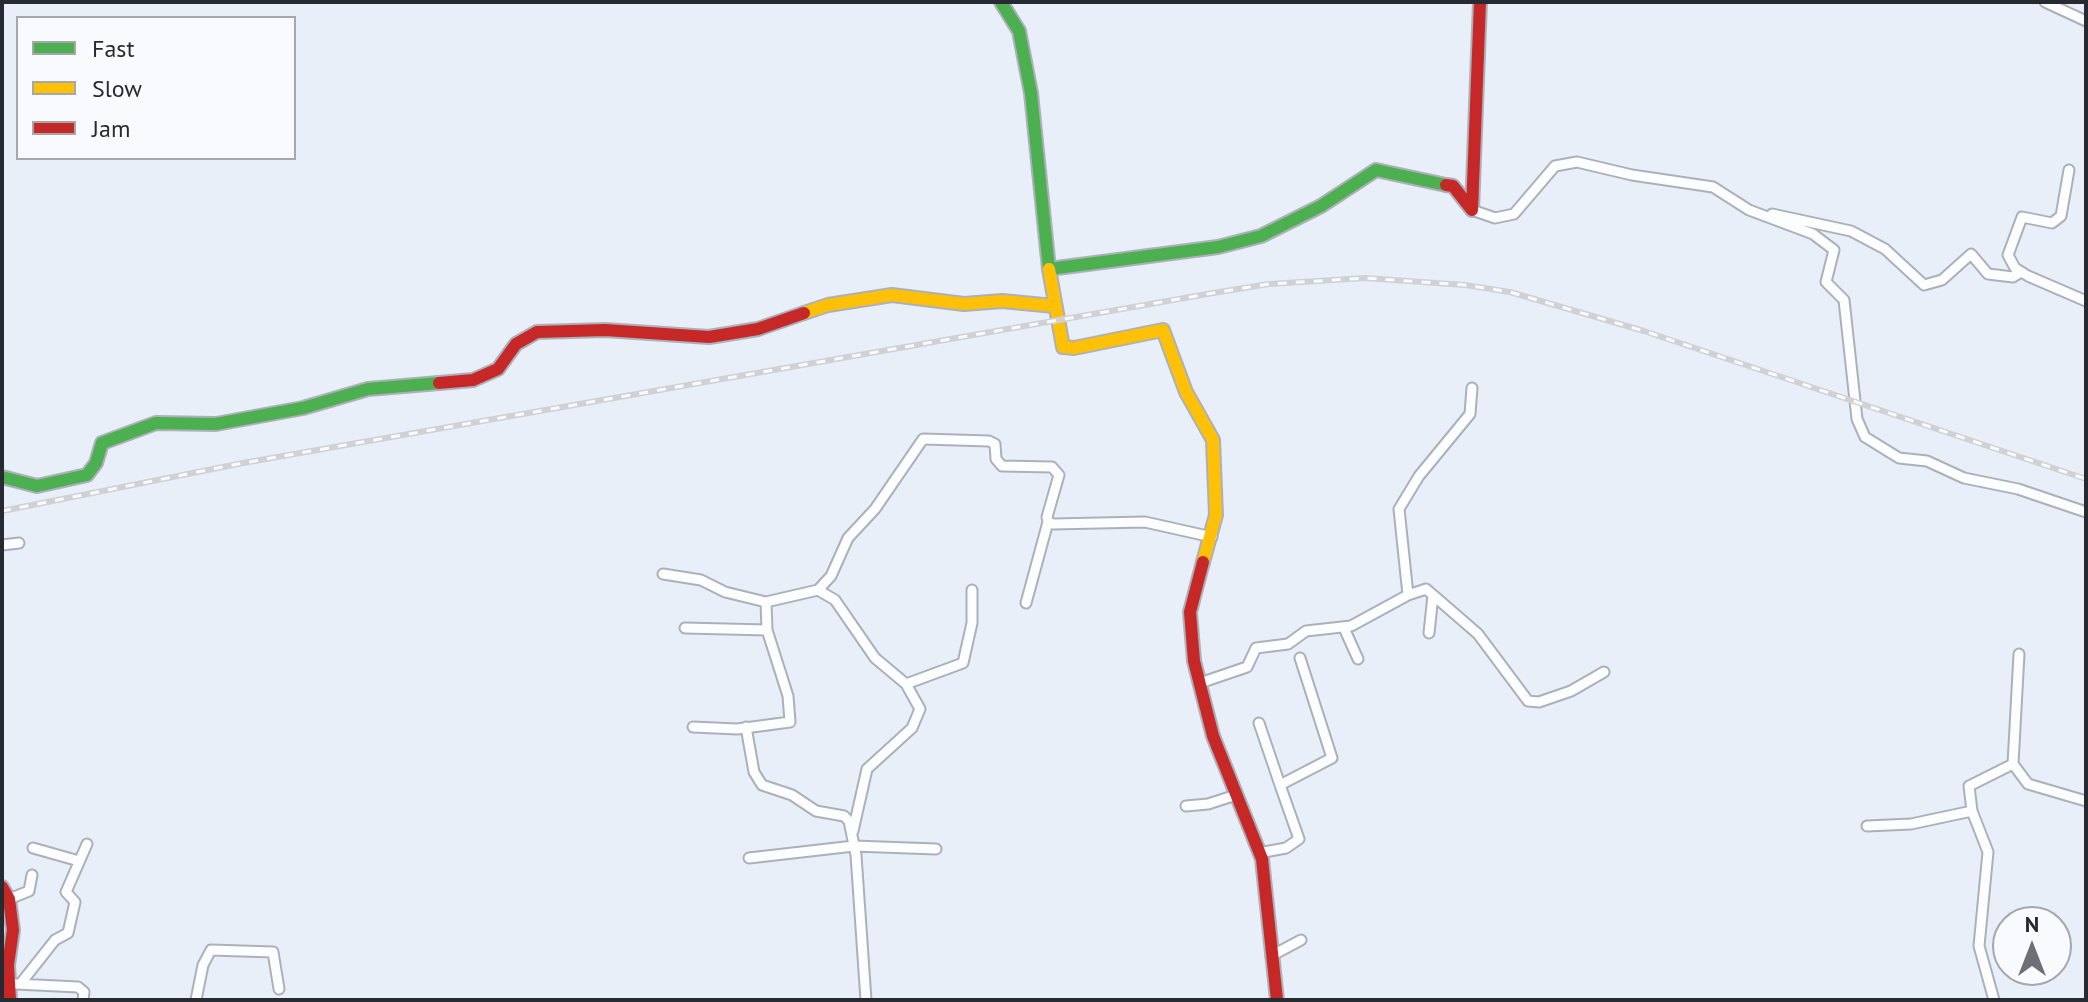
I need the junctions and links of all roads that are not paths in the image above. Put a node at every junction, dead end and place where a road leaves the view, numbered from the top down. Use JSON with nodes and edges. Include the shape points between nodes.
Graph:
{"nodes":[{"id":1,"x":1001,"y":2,"type":"edge"},
{"id":2,"x":1480,"y":2,"type":"edge"},
{"id":3,"x":2045,"y":2,"type":"edge"},
{"id":4,"x":2086,"y":21,"type":"edge"},
{"id":5,"x":2069,"y":170,"type":"dead end"},
{"id":6,"x":1472,"y":210,"type":"junction"},
{"id":7,"x":1754,"y":212,"type":"junction"},
{"id":8,"x":1049,"y":269,"type":"junction"},
{"id":9,"x":2021,"y":272,"type":"junction"},
{"id":10,"x":2086,"y":301,"type":"edge"},
{"id":11,"x":1054,"y":306,"type":"junction"},
{"id":12,"x":1472,"y":388,"type":"dead end"},
{"id":13,"x":2,"y":477,"type":"edge"},
{"id":14,"x":2086,"y":512,"type":"edge"},
{"id":15,"x":1048,"y":522,"type":"junction"},
{"id":16,"x":1212,"y":537,"type":"junction"},
{"id":17,"x":19,"y":543,"type":"dead end"},
{"id":18,"x":2,"y":545,"type":"edge"},
{"id":19,"x":663,"y":574,"type":"dead end"},
{"id":20,"x":818,"y":590,"type":"junction"},
{"id":21,"x":972,"y":590,"type":"dead end"},
{"id":22,"x":1408,"y":595,"type":"junction"},
{"id":23,"x":1433,"y":595,"type":"junction"},
{"id":24,"x":766,"y":602,"type":"junction"},
{"id":25,"x":1026,"y":603,"type":"dead end"},
{"id":26,"x":685,"y":628,"type":"dead end"},
{"id":27,"x":1344,"y":628,"type":"junction"},
{"id":28,"x":767,"y":630,"type":"junction"},
{"id":29,"x":1429,"y":633,"type":"dead end"},
{"id":30,"x":2019,"y":654,"type":"dead end"},
{"id":31,"x":1300,"y":658,"type":"dead end"},
{"id":32,"x":1358,"y":659,"type":"dead end"},
{"id":33,"x":1604,"y":672,"type":"dead end"},
{"id":34,"x":1200,"y":683,"type":"junction"},
{"id":35,"x":906,"y":684,"type":"junction"},
{"id":36,"x":1259,"y":723,"type":"dead end"},
{"id":37,"x":693,"y":727,"type":"dead end"},
{"id":38,"x":746,"y":727,"type":"junction"},
{"id":39,"x":2013,"y":764,"type":"junction"},
{"id":40,"x":1280,"y":785,"type":"junction"},
{"id":41,"x":1236,"y":795,"type":"junction"},
{"id":42,"x":2086,"y":801,"type":"edge"},
{"id":43,"x":1186,"y":806,"type":"dead end"},
{"id":44,"x":1972,"y":811,"type":"junction"},
{"id":45,"x":1867,"y":826,"type":"dead end"},
{"id":46,"x":852,"y":842,"type":"junction"},
{"id":47,"x":87,"y":844,"type":"dead end"},
{"id":48,"x":33,"y":848,"type":"dead end"},
{"id":49,"x":936,"y":849,"type":"dead end"},
{"id":50,"x":1259,"y":853,"type":"junction"},
{"id":51,"x":749,"y":858,"type":"dead end"},
{"id":52,"x":79,"y":861,"type":"junction"},
{"id":53,"x":32,"y":875,"type":"dead end"},
{"id":54,"x":2,"y":887,"type":"edge"},
{"id":55,"x":9,"y":899,"type":"junction"},
{"id":56,"x":1301,"y":940,"type":"dead end"},
{"id":57,"x":6,"y":950,"type":"edge"},
{"id":58,"x":1271,"y":956,"type":"junction"},
{"id":59,"x":15,"y":984,"type":"junction"},
{"id":60,"x":279,"y":989,"type":"dead end"},
{"id":61,"x":10,"y":1000,"type":"edge"},
{"id":62,"x":83,"y":1000,"type":"edge"},
{"id":63,"x":196,"y":1000,"type":"edge"},
{"id":64,"x":866,"y":1000,"type":"edge"},
{"id":65,"x":1277,"y":1000,"type":"edge"},
{"id":66,"x":1994,"y":1000,"type":"edge"}],
"edges":[{"from":1,"to":8,"type":"street","via":[[1019,31],[1031,93]]},
{"from":2,"to":6,"type":"street"},
{"from":3,"to":4,"type":"street"},
{"from":5,"to":9,"type":"street","via":[[2061,216],[2052,223],[2022,217],[2016,226],[2008,255]]},
{"from":6,"to":7,"type":"street","via":[[1495,218],[1514,214],[1555,166],[1577,162],[1713,187]]},
{"from":6,"to":8,"type":"street","via":[[1453,186],[1376,170],[1261,236],[1218,247]]},
{"from":7,"to":9,"type":"street","via":[[1851,231],[1885,249],[1924,285],[1942,280],[1971,254],[1995,277]]},
{"from":7,"to":14,"type":"street","via":[[1833,246],[1826,282],[1844,300],[1857,419],[1865,437],[1899,458],[1927,461],[1964,478]]},
{"from":8,"to":11,"type":"street"},
{"from":9,"to":10,"type":"street"},
{"from":11,"to":13,"type":"street","via":[[964,304],[892,295],[828,305],[758,329],[709,337],[537,332],[516,344],[498,369],[473,380],[368,389],[216,424],[156,423],[102,443],[87,475],[37,486]]},
{"from":11,"to":16,"type":"street","via":[[1063,347],[1163,330],[1186,392],[1213,440]]},
{"from":12,"to":22,"type":"street","via":[[1470,414],[1399,509]]},
{"from":15,"to":16,"type":"street","via":[[1145,522]]},
{"from":15,"to":20,"type":"street","via":[[1059,475],[1052,467],[1002,466],[989,441],[923,439],[875,509],[848,538],[831,576]]},
{"from":15,"to":25,"type":"street"},
{"from":16,"to":34,"type":"street","via":[[1190,612]]},
{"from":17,"to":18,"type":"street"},
{"from":19,"to":24,"type":"street","via":[[701,580]]},
{"from":20,"to":24,"type":"street"},
{"from":20,"to":35,"type":"street","via":[[835,600],[875,658]]},
{"from":21,"to":35,"type":"street","via":[[972,623],[963,663]]},
{"from":22,"to":23,"type":"street","via":[[1426,589]]},
{"from":22,"to":27,"type":"street"},
{"from":23,"to":29,"type":"street"},
{"from":23,"to":33,"type":"street","via":[[1478,634],[1528,701],[1571,691]]},
{"from":24,"to":28,"type":"street"},
{"from":26,"to":28,"type":"street"},
{"from":27,"to":32,"type":"street"},
{"from":27,"to":34,"type":"street","via":[[1306,631],[1288,644],[1256,648],[1247,667]]},
{"from":28,"to":38,"type":"street","via":[[788,696],[790,722]]},
{"from":30,"to":39,"type":"street"},
{"from":31,"to":40,"type":"street","via":[[1332,758]]},
{"from":34,"to":41,"type":"street"},
{"from":35,"to":46,"type":"street","via":[[920,709],[919,718],[867,769]]},
{"from":36,"to":40,"type":"street"},
{"from":37,"to":38,"type":"street"},
{"from":38,"to":46,"type":"street","via":[[754,772],[762,785],[792,795],[816,811],[844,816]]},
{"from":39,"to":42,"type":"street","via":[[2028,784]]},
{"from":39,"to":44,"type":"street","via":[[1969,786]]},
{"from":40,"to":50,"type":"street","via":[[1299,839],[1286,848]]},
{"from":41,"to":43,"type":"street"},
{"from":41,"to":50,"type":"street"},
{"from":44,"to":45,"type":"street","via":[[1911,824]]},
{"from":44,"to":66,"type":"street","via":[[1988,852],[1979,946]]},
{"from":46,"to":49,"type":"street"},
{"from":46,"to":51,"type":"street"},
{"from":46,"to":64,"type":"street"},
{"from":47,"to":52,"type":"street"},
{"from":48,"to":52,"type":"street"},
{"from":50,"to":58,"type":"street"},
{"from":52,"to":59,"type":"street","via":[[66,892],[75,902],[68,933]]},
{"from":53,"to":55,"type":"street","via":[[29,891]]},
{"from":54,"to":55,"type":"street"},
{"from":55,"to":57,"type":"street","via":[[13,930]]},
{"from":56,"to":58,"type":"street"},
{"from":57,"to":59,"type":"street"},
{"from":58,"to":65,"type":"street"},
{"from":59,"to":61,"type":"street"},
{"from":59,"to":62,"type":"street","via":[[78,987]]},
{"from":60,"to":63,"type":"street","via":[[273,952],[211,950]]}]}
